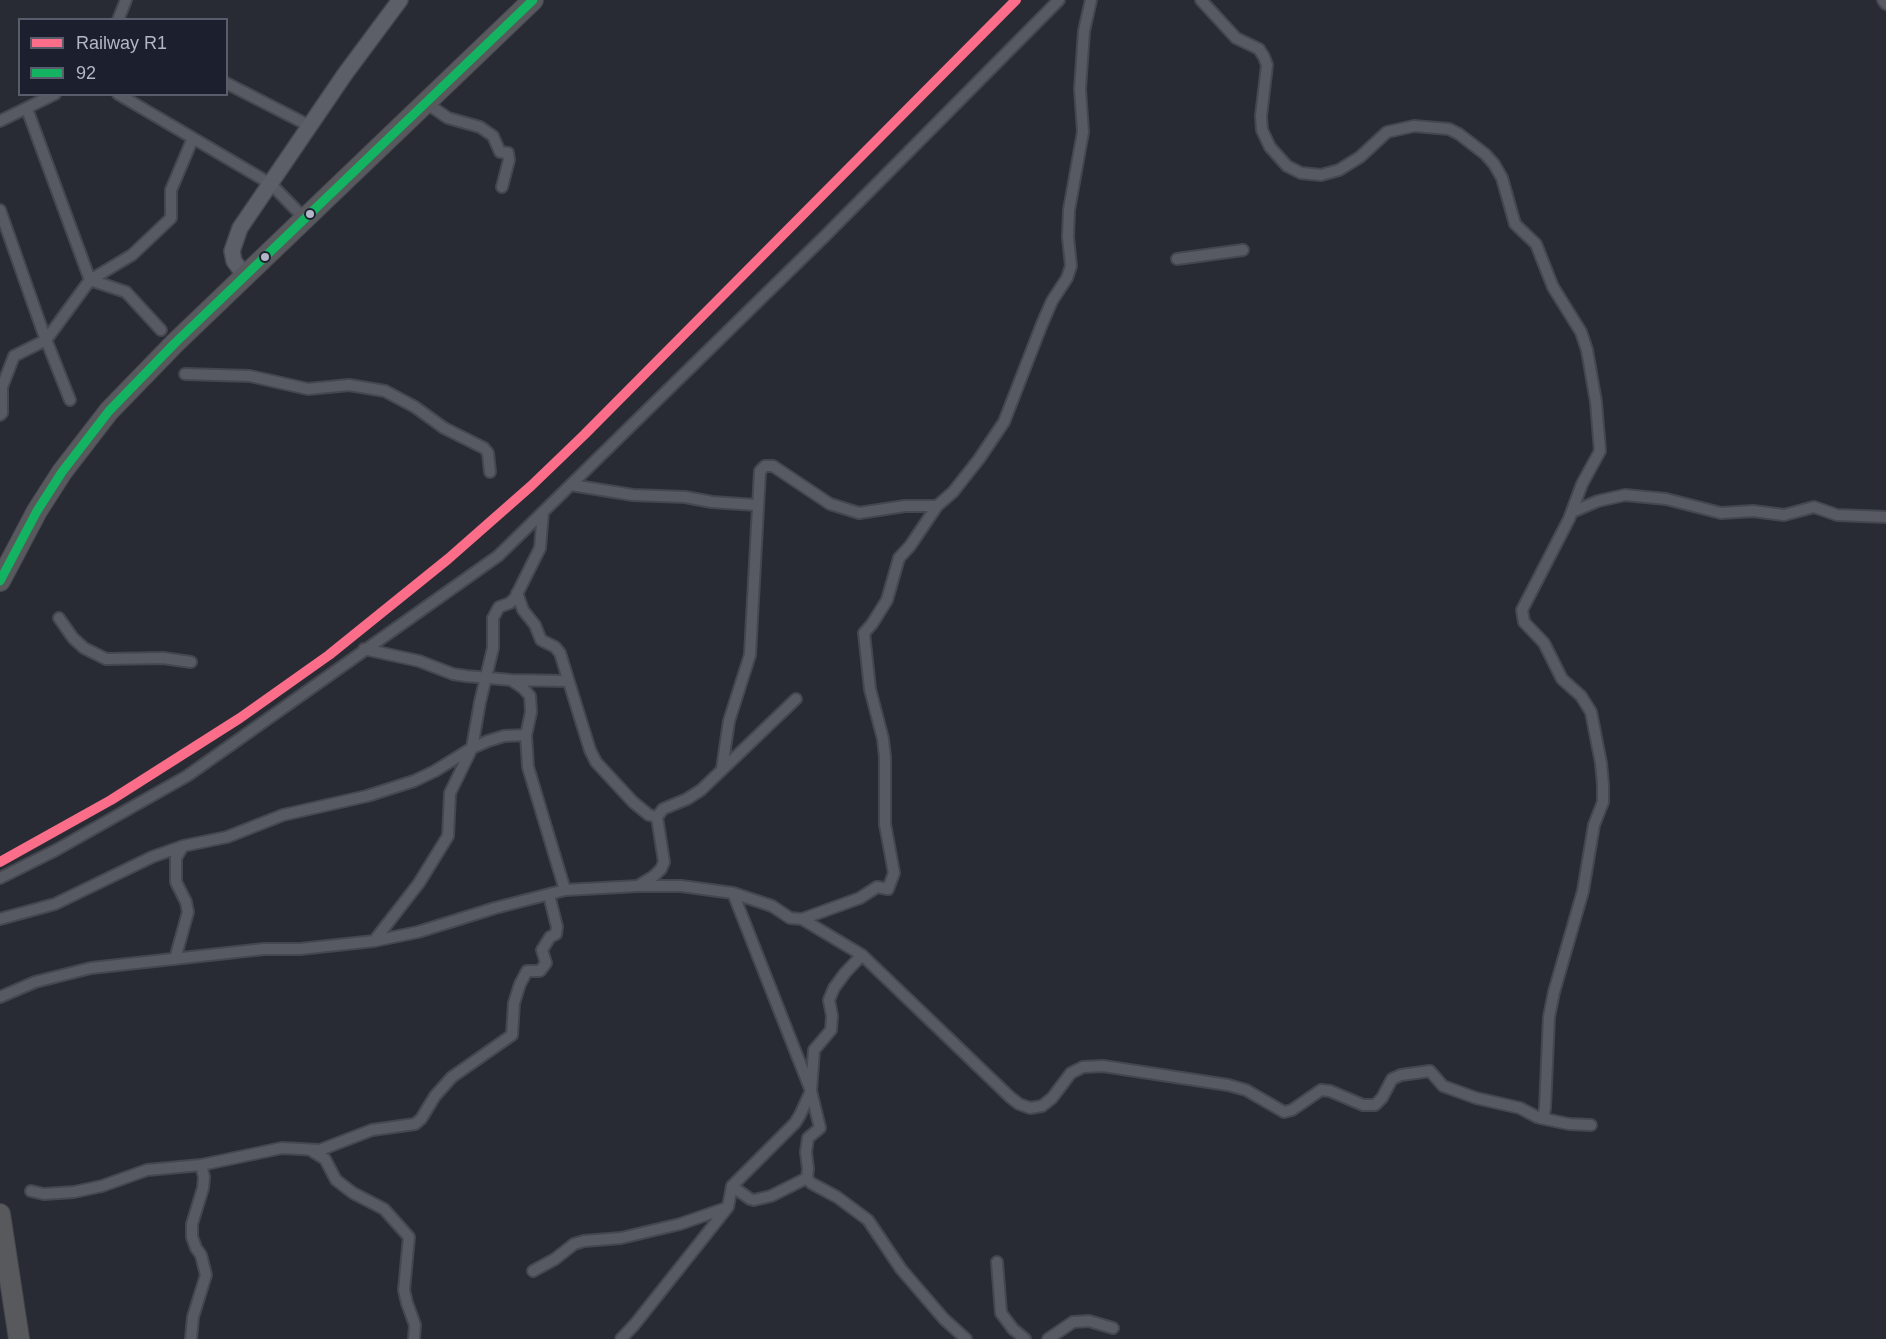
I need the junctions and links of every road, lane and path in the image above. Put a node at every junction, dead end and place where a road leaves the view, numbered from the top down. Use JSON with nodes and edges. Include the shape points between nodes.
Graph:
{"nodes":[{"id":1,"x":126,"y":0,"type":"edge"},
{"id":2,"x":400,"y":0,"type":"edge"},
{"id":3,"x":533,"y":0,"type":"edge"},
{"id":4,"x":1059,"y":0,"type":"edge"},
{"id":5,"x":1091,"y":0,"type":"edge"},
{"id":6,"x":1201,"y":0,"type":"edge"},
{"id":7,"x":1883,"y":0,"type":"edge"},
{"id":8,"x":1886,"y":4,"type":"edge"},
{"id":9,"x":119,"y":18,"type":"edge"},
{"id":10,"x":228,"y":84,"type":"edge"},
{"id":11,"x":52,"y":96,"type":"edge"},
{"id":12,"x":121,"y":96,"type":"edge"},
{"id":13,"x":426,"y":103,"type":"junction"},
{"id":14,"x":27,"y":109,"type":"junction"},
{"id":15,"x":0,"y":121,"type":"edge"},
{"id":16,"x":310,"y":126,"type":"junction"},
{"id":17,"x":193,"y":138,"type":"junction"},
{"id":18,"x":271,"y":184,"type":"junction"},
{"id":19,"x":502,"y":187,"type":"dead end"},
{"id":20,"x":0,"y":210,"type":"edge"},
{"id":21,"x":305,"y":219,"type":"junction"},
{"id":22,"x":1244,"y":250,"type":"dead end"},
{"id":23,"x":1177,"y":259,"type":"dead end"},
{"id":24,"x":245,"y":276,"type":"junction"},
{"id":25,"x":90,"y":280,"type":"junction"},
{"id":26,"x":161,"y":330,"type":"dead end"},
{"id":27,"x":46,"y":340,"type":"junction"},
{"id":28,"x":184,"y":374,"type":"dead end"},
{"id":29,"x":1,"y":384,"type":"edge"},
{"id":30,"x":70,"y":400,"type":"dead end"},
{"id":31,"x":0,"y":415,"type":"edge"},
{"id":32,"x":490,"y":472,"type":"dead end"},
{"id":33,"x":571,"y":484,"type":"junction"},
{"id":34,"x":758,"y":505,"type":"junction"},
{"id":35,"x":937,"y":506,"type":"junction"},
{"id":36,"x":543,"y":512,"type":"junction"},
{"id":37,"x":1572,"y":512,"type":"junction"},
{"id":38,"x":1886,"y":517,"type":"edge"},
{"id":39,"x":0,"y":581,"type":"edge"},
{"id":40,"x":518,"y":593,"type":"junction"},
{"id":41,"x":59,"y":618,"type":"dead end"},
{"id":42,"x":364,"y":649,"type":"junction"},
{"id":43,"x":191,"y":662,"type":"dead end"},
{"id":44,"x":485,"y":677,"type":"junction"},
{"id":45,"x":511,"y":680,"type":"junction"},
{"id":46,"x":568,"y":681,"type":"junction"},
{"id":47,"x":796,"y":699,"type":"dead end"},
{"id":48,"x":526,"y":735,"type":"junction"},
{"id":49,"x":472,"y":748,"type":"junction"},
{"id":50,"x":722,"y":769,"type":"junction"},
{"id":51,"x":657,"y":817,"type":"junction"},
{"id":52,"x":183,"y":846,"type":"junction"},
{"id":53,"x":0,"y":878,"type":"edge"},
{"id":54,"x":638,"y":886,"type":"junction"},
{"id":55,"x":565,"y":890,"type":"junction"},
{"id":56,"x":733,"y":893,"type":"junction"},
{"id":57,"x":549,"y":895,"type":"junction"},
{"id":58,"x":0,"y":919,"type":"edge"},
{"id":59,"x":802,"y":919,"type":"junction"},
{"id":60,"x":374,"y":941,"type":"junction"},
{"id":61,"x":862,"y":955,"type":"junction"},
{"id":62,"x":176,"y":959,"type":"junction"},
{"id":63,"x":0,"y":997,"type":"edge"},
{"id":64,"x":811,"y":1091,"type":"junction"},
{"id":65,"x":1540,"y":1118,"type":"junction"},
{"id":66,"x":1591,"y":1125,"type":"dead end"},
{"id":67,"x":312,"y":1151,"type":"junction"},
{"id":68,"x":201,"y":1165,"type":"junction"},
{"id":69,"x":807,"y":1178,"type":"junction"},
{"id":70,"x":732,"y":1186,"type":"junction"},
{"id":71,"x":31,"y":1191,"type":"dead end"},
{"id":72,"x":728,"y":1208,"type":"junction"},
{"id":73,"x":0,"y":1214,"type":"edge"},
{"id":74,"x":2,"y":1248,"type":"edge"},
{"id":75,"x":997,"y":1262,"type":"dead end"},
{"id":76,"x":533,"y":1271,"type":"dead end"},
{"id":77,"x":1113,"y":1328,"type":"dead end"},
{"id":78,"x":19,"y":1339,"type":"edge"},
{"id":79,"x":191,"y":1339,"type":"edge"},
{"id":80,"x":414,"y":1339,"type":"edge"},
{"id":81,"x":621,"y":1339,"type":"edge"},
{"id":82,"x":966,"y":1339,"type":"edge"},
{"id":83,"x":1025,"y":1339,"type":"edge"},
{"id":84,"x":1048,"y":1339,"type":"edge"}],
"edges":[{"from":1,"to":9,"type":"street"},
{"from":2,"to":16,"type":"street"},
{"from":3,"to":13,"type":"highway"},
{"from":4,"to":33,"type":"street"},
{"from":5,"to":35,"type":"street","via":[[1084,31],[1080,89],[1083,132],[1069,210],[1071,266],[1042,324],[1004,422],[973,467]]},
{"from":6,"to":37,"type":"street","via":[[1236,38],[1259,49],[1264,57],[1268,65],[1262,130],[1270,147],[1287,166],[1301,173],[1322,175],[1339,170],[1387,132],[1414,126],[1449,129],[1494,164],[1515,224],[1536,244],[1553,287],[1581,332],[1587,350],[1600,445]]},
{"from":7,"to":8,"type":"street"},
{"from":10,"to":16,"type":"street"},
{"from":11,"to":14,"type":"street"},
{"from":12,"to":17,"type":"street"},
{"from":13,"to":19,"type":"street","via":[[447,118],[480,127],[493,136],[500,152],[508,153]]},
{"from":13,"to":21,"type":"highway"},
{"from":14,"to":15,"type":"street"},
{"from":14,"to":25,"type":"street"},
{"from":16,"to":18,"type":"street"},
{"from":17,"to":18,"type":"street"},
{"from":17,"to":25,"type":"street","via":[[171,190],[171,218],[132,255]]},
{"from":18,"to":21,"type":"street"},
{"from":18,"to":24,"type":"street","via":[[250,213],[231,251]]},
{"from":20,"to":27,"type":"street"},
{"from":21,"to":24,"type":"highway"},
{"from":22,"to":23,"type":"street"},
{"from":24,"to":39,"type":"highway","via":[[141,378],[84,442],[37,511]]},
{"from":25,"to":26,"type":"street","via":[[126,292]]},
{"from":25,"to":27,"type":"street"},
{"from":27,"to":29,"type":"street","via":[[14,356]]},
{"from":27,"to":30,"type":"street"},
{"from":28,"to":32,"type":"street","via":[[250,376],[308,389],[349,385],[385,391],[484,448]]},
{"from":29,"to":31,"type":"street"},
{"from":33,"to":34,"type":"street","via":[[633,495]]},
{"from":33,"to":36,"type":"street"},
{"from":34,"to":35,"type":"street","via":[[760,471],[773,466],[830,504],[859,513]]},
{"from":34,"to":50,"type":"street","via":[[750,656],[729,721]]},
{"from":35,"to":59,"type":"street","via":[[898,558],[886,600],[864,633],[870,689],[883,739],[885,824],[894,873],[888,889],[877,887],[860,898]]},
{"from":36,"to":40,"type":"street","via":[[540,548]]},
{"from":36,"to":42,"type":"street","via":[[498,556]]},
{"from":37,"to":38,"type":"street","via":[[1625,495],[1666,499],[1721,513],[1753,511],[1784,515],[1814,507],[1837,515]]},
{"from":37,"to":65,"type":"street","via":[[1522,614],[1527,627],[1544,643],[1562,679],[1581,696],[1591,712],[1601,763],[1603,802],[1554,992],[1545,1113]]},
{"from":40,"to":44,"type":"street","via":[[493,618],[493,648]]},
{"from":40,"to":46,"type":"street","via":[[541,640],[560,653]]},
{"from":41,"to":43,"type":"street","via":[[78,643],[106,659],[163,658]]},
{"from":42,"to":44,"type":"street","via":[[419,661],[453,674]]},
{"from":42,"to":53,"type":"street","via":[[187,776]]},
{"from":44,"to":45,"type":"street"},
{"from":44,"to":49,"type":"street"},
{"from":45,"to":46,"type":"street"},
{"from":45,"to":48,"type":"street","via":[[530,696]]},
{"from":46,"to":51,"type":"street","via":[[596,762],[633,802]]},
{"from":47,"to":50,"type":"street"},
{"from":48,"to":49,"type":"street","via":[[504,736]]},
{"from":48,"to":55,"type":"street","via":[[533,789]]},
{"from":49,"to":52,"type":"street","via":[[414,781],[283,815],[227,837]]},
{"from":49,"to":60,"type":"street","via":[[450,793],[448,836],[419,883]]},
{"from":50,"to":51,"type":"street","via":[[701,790],[663,809]]},
{"from":51,"to":54,"type":"street","via":[[664,862],[654,876]]},
{"from":52,"to":58,"type":"street","via":[[55,904]]},
{"from":52,"to":62,"type":"street","via":[[176,858],[176,882],[188,912]]},
{"from":54,"to":55,"type":"street"},
{"from":54,"to":56,"type":"street","via":[[681,886]]},
{"from":55,"to":57,"type":"street"},
{"from":56,"to":59,"type":"street","via":[[772,906],[790,918]]},
{"from":56,"to":64,"type":"street"},
{"from":57,"to":60,"type":"street"},
{"from":57,"to":67,"type":"street","via":[[556,934],[542,950],[546,963],[540,971],[526,971],[520,984],[512,1035],[460,1069],[415,1124],[372,1130]]},
{"from":59,"to":61,"type":"street"},
{"from":60,"to":62,"type":"street"},
{"from":61,"to":64,"type":"street","via":[[834,988],[829,1000],[831,1030],[814,1050]]},
{"from":61,"to":65,"type":"street","via":[[1010,1097],[1030,1108],[1042,1106],[1071,1073],[1083,1067],[1103,1066],[1228,1085],[1246,1090],[1284,1112],[1321,1090],[1362,1105],[1375,1105],[1396,1077],[1430,1071],[1443,1086],[1520,1108]]},
{"from":62,"to":63,"type":"street","via":[[69,972]]},
{"from":64,"to":69,"type":"street","via":[[820,1128],[808,1138]]},
{"from":64,"to":70,"type":"street","via":[[795,1124]]},
{"from":65,"to":66,"type":"street"},
{"from":67,"to":68,"type":"street","via":[[282,1148]]},
{"from":67,"to":80,"type":"street","via":[[325,1160],[336,1180],[384,1209],[409,1237],[404,1290],[415,1325]]},
{"from":68,"to":71,"type":"street","via":[[147,1170],[75,1192]]},
{"from":68,"to":79,"type":"street","via":[[203,1188],[192,1237],[206,1275]]},
{"from":69,"to":70,"type":"street","via":[[754,1200]]},
{"from":69,"to":82,"type":"street","via":[[868,1220],[901,1269],[944,1320]]},
{"from":70,"to":72,"type":"street"},
{"from":72,"to":76,"type":"street","via":[[621,1238],[574,1244]]},
{"from":72,"to":81,"type":"street"},
{"from":73,"to":74,"type":"highway"},
{"from":74,"to":78,"type":"highway"},
{"from":75,"to":83,"type":"street","via":[[1001,1313]]},
{"from":77,"to":84,"type":"street","via":[[1089,1321],[1074,1323]]}]}
